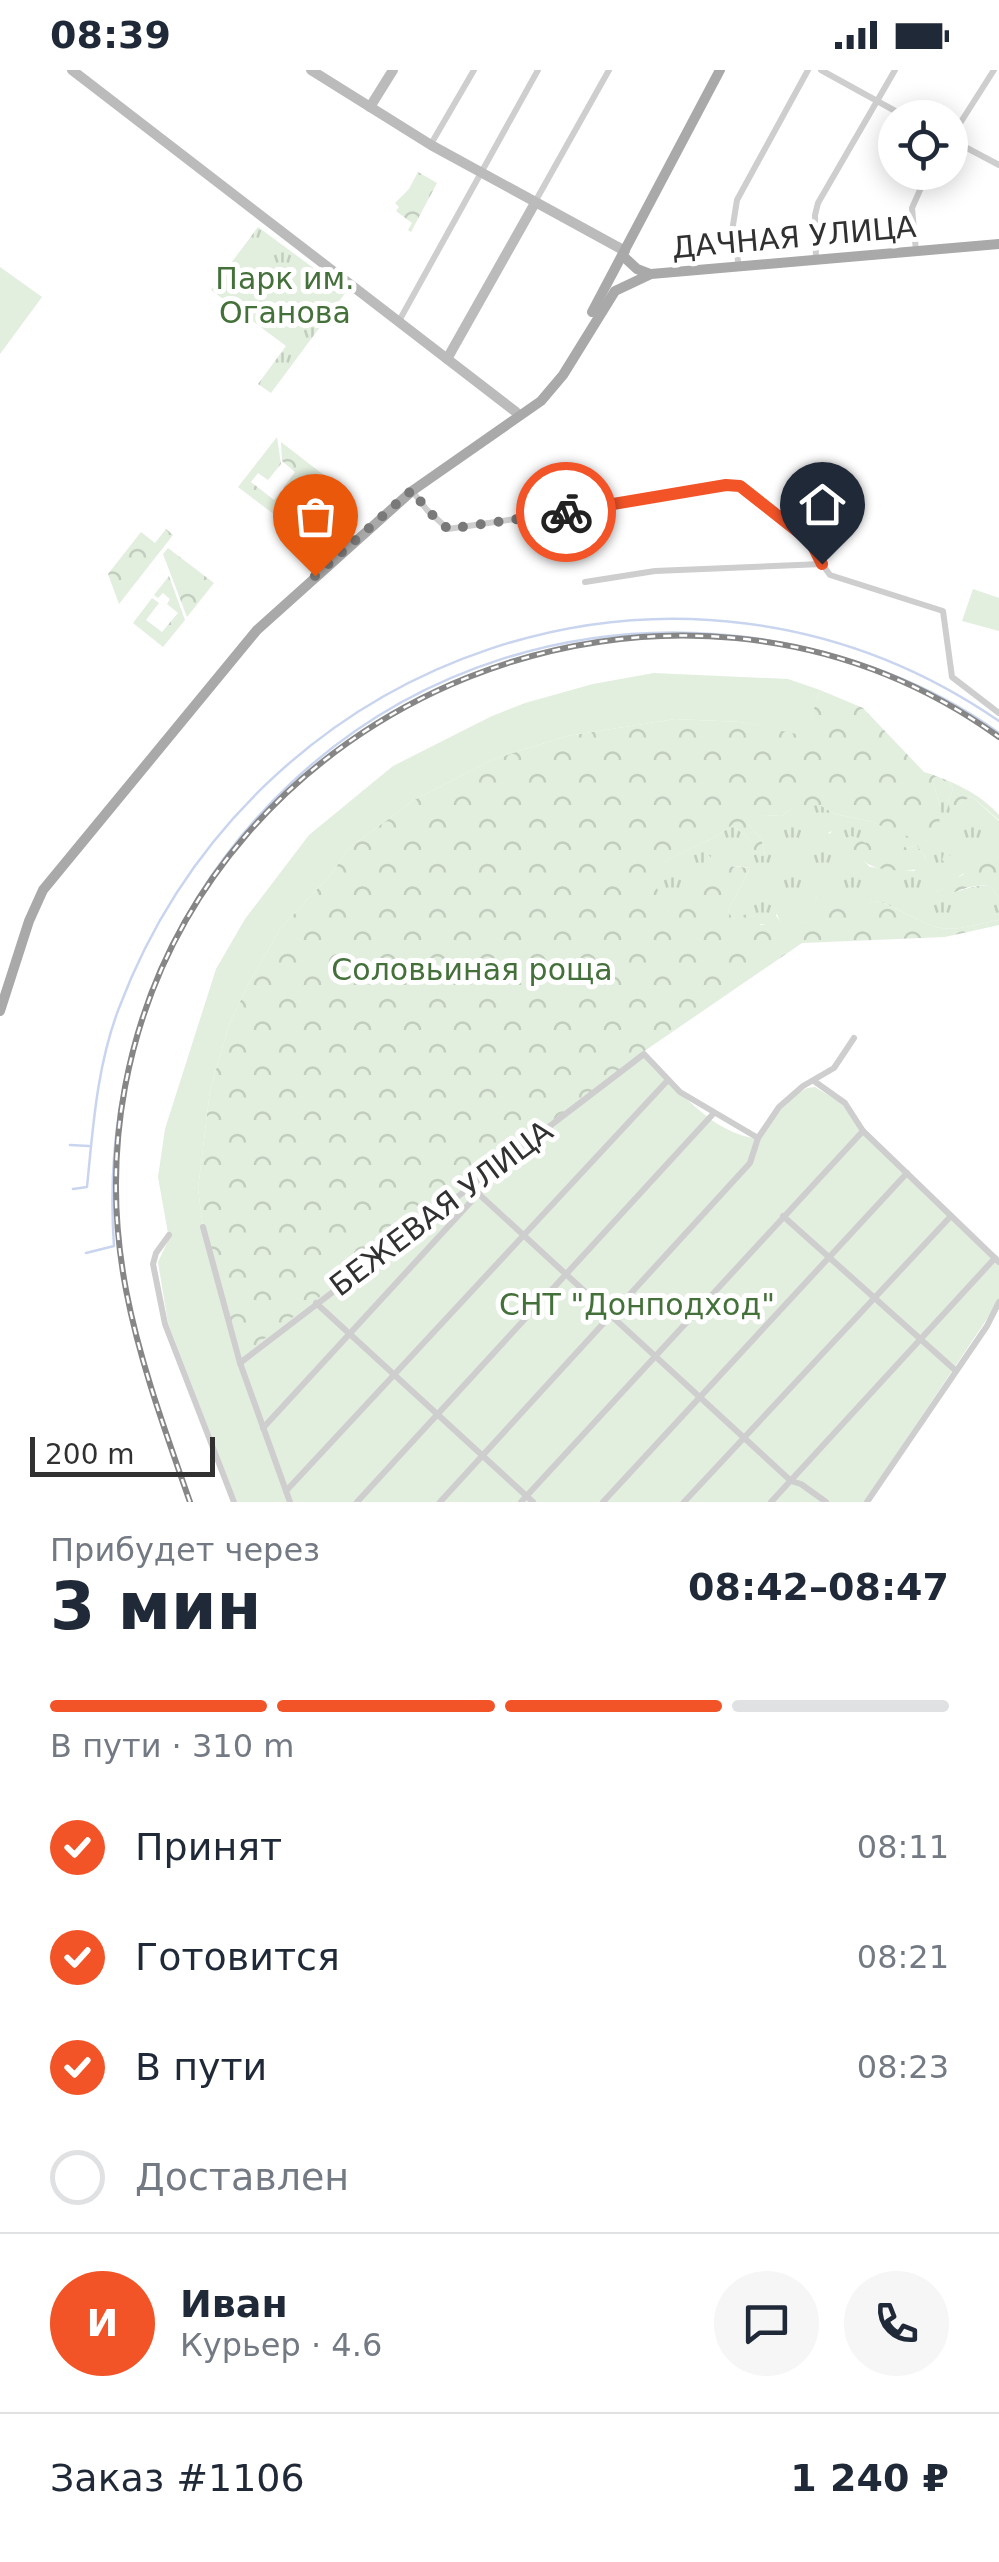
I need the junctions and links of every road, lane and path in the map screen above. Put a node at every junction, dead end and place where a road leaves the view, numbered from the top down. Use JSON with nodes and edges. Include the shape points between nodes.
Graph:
{"nodes":[{"id":1,"x":72,"y":70,"type":"edge"},
{"id":2,"x":310,"y":70,"type":"edge"},
{"id":3,"x":393,"y":70,"type":"edge"},
{"id":4,"x":474,"y":70,"type":"edge"},
{"id":5,"x":538,"y":70,"type":"edge"},
{"id":6,"x":609,"y":70,"type":"edge"},
{"id":7,"x":720,"y":70,"type":"edge"},
{"id":8,"x":808,"y":70,"type":"edge"},
{"id":9,"x":820,"y":70,"type":"edge"},
{"id":10,"x":895,"y":70,"type":"edge"},
{"id":11,"x":994,"y":70,"type":"edge"},
{"id":12,"x":326,"y":74,"type":"edge"},
{"id":13,"x":876,"y":101,"type":"junction"},
{"id":14,"x":370,"y":108,"type":"junction"},
{"id":15,"x":968,"y":111,"type":"edge"},
{"id":16,"x":430,"y":145,"type":"junction"},
{"id":17,"x":968,"y":149,"type":"edge"},
{"id":18,"x":999,"y":166,"type":"edge"},
{"id":19,"x":480,"y":173,"type":"junction"},
{"id":20,"x":920,"y":190,"type":"edge"},
{"id":21,"x":534,"y":203,"type":"junction"},
{"id":22,"x":999,"y":244,"type":"edge"},
{"id":23,"x":916,"y":252,"type":"junction"},
{"id":24,"x":624,"y":253,"type":"junction"},
{"id":25,"x":816,"y":260,"type":"junction"},
{"id":26,"x":739,"y":268,"type":"junction"},
{"id":27,"x":651,"y":274,"type":"junction"},
{"id":28,"x":399,"y":322,"type":"junction"},
{"id":29,"x":447,"y":358,"type":"junction"},
{"id":30,"x":518,"y":414,"type":"junction"},
{"id":31,"x":543,"y":472,"type":"dead end"},
{"id":32,"x":410,"y":488,"type":"junction"},
{"id":33,"x":552,"y":514,"type":"junction"},
{"id":34,"x":822,"y":564,"type":"junction"},
{"id":35,"x":585,"y":582,"type":"dead end"},
{"id":36,"x":190,"y":702,"type":"junction"},
{"id":37,"x":999,"y":713,"type":"edge"},
{"id":38,"x":0,"y":990,"type":"edge"},
{"id":39,"x":0,"y":1011,"type":"edge"},
{"id":40,"x":854,"y":1038,"type":"dead end"},
{"id":41,"x":668,"y":1080,"type":"junction"},
{"id":42,"x":814,"y":1081,"type":"junction"},
{"id":43,"x":714,"y":1114,"type":"junction"},
{"id":44,"x":863,"y":1131,"type":"junction"},
{"id":45,"x":758,"y":1138,"type":"junction"},
{"id":46,"x":907,"y":1174,"type":"junction"},
{"id":47,"x":470,"y":1186,"type":"junction"},
{"id":48,"x":479,"y":1193,"type":"junction"},
{"id":49,"x":783,"y":1216,"type":"junction"},
{"id":50,"x":951,"y":1216,"type":"junction"},
{"id":51,"x":204,"y":1226,"type":"dead end"},
{"id":52,"x":523,"y":1234,"type":"junction"},
{"id":53,"x":169,"y":1235,"type":"dead end"},
{"id":54,"x":830,"y":1259,"type":"junction"},
{"id":55,"x":997,"y":1260,"type":"edge"},
{"id":56,"x":567,"y":1275,"type":"junction"},
{"id":57,"x":875,"y":1299,"type":"junction"},
{"id":58,"x":999,"y":1302,"type":"edge"},
{"id":59,"x":316,"y":1303,"type":"junction"},
{"id":60,"x":611,"y":1316,"type":"junction"},
{"id":61,"x":349,"y":1332,"type":"junction"},
{"id":62,"x":920,"y":1339,"type":"junction"},
{"id":63,"x":656,"y":1356,"type":"junction"},
{"id":64,"x":240,"y":1363,"type":"junction"},
{"id":65,"x":956,"y":1370,"type":"junction"},
{"id":66,"x":394,"y":1374,"type":"junction"},
{"id":67,"x":699,"y":1396,"type":"junction"},
{"id":68,"x":440,"y":1416,"type":"junction"},
{"id":69,"x":262,"y":1428,"type":"junction"},
{"id":70,"x":744,"y":1437,"type":"junction"},
{"id":71,"x":482,"y":1456,"type":"junction"},
{"id":72,"x":791,"y":1481,"type":"junction"},
{"id":73,"x":286,"y":1491,"type":"junction"},
{"id":74,"x":527,"y":1500,"type":"edge"},
{"id":75,"x":819,"y":1500,"type":"edge"},
{"id":76,"x":234,"y":1502,"type":"edge"},
{"id":77,"x":290,"y":1502,"type":"edge"},
{"id":78,"x":357,"y":1502,"type":"edge"},
{"id":79,"x":440,"y":1502,"type":"edge"},
{"id":80,"x":603,"y":1502,"type":"edge"},
{"id":81,"x":684,"y":1502,"type":"edge"},
{"id":82,"x":771,"y":1502,"type":"edge"},
{"id":83,"x":868,"y":1502,"type":"edge"}],
"edges":[{"from":1,"to":28,"type":"street"},
{"from":2,"to":12,"type":"street"},
{"from":3,"to":14,"type":"street"},
{"from":4,"to":16,"type":"street"},
{"from":5,"to":19,"type":"street"},
{"from":6,"to":21,"type":"street"},
{"from":7,"to":24,"type":"main road"},
{"from":8,"to":26,"type":"street","via":[[737,200],[732,225]]},
{"from":9,"to":13,"type":"street"},
{"from":10,"to":13,"type":"street"},
{"from":11,"to":15,"type":"street"},
{"from":12,"to":14,"type":"street"},
{"from":13,"to":25,"type":"street","via":[[818,203]]},
{"from":14,"to":16,"type":"street"},
{"from":16,"to":19,"type":"street"},
{"from":17,"to":18,"type":"street"},
{"from":19,"to":21,"type":"street"},
{"from":19,"to":28,"type":"street"},
{"from":20,"to":23,"type":"street","via":[[912,208]]},
{"from":21,"to":24,"type":"street"},
{"from":21,"to":29,"type":"street"},
{"from":22,"to":23,"type":"main road","name":"ДАЧНАЯ УЛИЦА"},
{"from":23,"to":25,"type":"main road","name":"ДАЧНАЯ УЛИЦА"},
{"from":24,"to":27,"type":"main road"},
{"from":24,"to":30,"type":"main road","via":[[557,371]]},
{"from":25,"to":26,"type":"main road","name":"ДАЧНАЯ УЛИЦА"},
{"from":26,"to":27,"type":"main road","name":"ДАЧНАЯ УЛИЦА"},
{"from":27,"to":30,"type":"main road","name":"ДАЧНАЯ УЛИЦА","via":[[615,290],[552,389]]},
{"from":28,"to":29,"type":"street"},
{"from":29,"to":30,"type":"street"},
{"from":30,"to":32,"type":"main road"},
{"from":31,"to":33,"type":"street"},
{"from":32,"to":33,"type":"street","via":[[448,529]]},
{"from":32,"to":36,"type":"main road"},
{"from":33,"to":34,"type":"street","via":[[736,486],[811,542]]},
{"from":34,"to":35,"type":"street","via":[[655,571]]},
{"from":34,"to":37,"type":"street","via":[[830,575],[943,610],[952,677]]},
{"from":36,"to":38,"type":"main road","via":[[38,886]]},
{"from":36,"to":39,"type":"main road","via":[[44,890]]},
{"from":40,"to":42,"type":"street","via":[[834,1068]]},
{"from":41,"to":43,"type":"street"},
{"from":41,"to":47,"type":"street","name":"БЕЖЕВАЯ УЛИЦА","via":[[644,1054]]},
{"from":41,"to":52,"type":"street"},
{"from":42,"to":44,"type":"street","via":[[845,1103]]},
{"from":42,"to":45,"type":"street","via":[[779,1107]]},
{"from":43,"to":45,"type":"street"},
{"from":43,"to":56,"type":"street"},
{"from":44,"to":46,"type":"street"},
{"from":44,"to":49,"type":"street"},
{"from":45,"to":60,"type":"street","via":[[750,1163]]},
{"from":46,"to":50,"type":"street"},
{"from":46,"to":54,"type":"street"},
{"from":47,"to":48,"type":"street"},
{"from":47,"to":59,"type":"street","name":"БЕЖЕВАЯ УЛИЦА"},
{"from":48,"to":52,"type":"street"},
{"from":48,"to":61,"type":"street"},
{"from":49,"to":54,"type":"street"},
{"from":49,"to":63,"type":"street"},
{"from":50,"to":55,"type":"street"},
{"from":50,"to":57,"type":"street"},
{"from":51,"to":64,"type":"street"},
{"from":52,"to":56,"type":"street"},
{"from":52,"to":66,"type":"street"},
{"from":53,"to":76,"type":"street","via":[[152,1264],[165,1324]]},
{"from":54,"to":57,"type":"street"},
{"from":54,"to":67,"type":"street"},
{"from":55,"to":62,"type":"street"},
{"from":56,"to":60,"type":"street"},
{"from":56,"to":68,"type":"street"},
{"from":57,"to":62,"type":"street"},
{"from":57,"to":70,"type":"street"},
{"from":58,"to":65,"type":"street"},
{"from":59,"to":61,"type":"street"},
{"from":59,"to":64,"type":"street","name":"БЕЖЕВАЯ УЛИЦА"},
{"from":60,"to":63,"type":"street"},
{"from":60,"to":71,"type":"street"},
{"from":61,"to":66,"type":"street"},
{"from":61,"to":69,"type":"street"},
{"from":62,"to":65,"type":"street"},
{"from":62,"to":72,"type":"street"},
{"from":63,"to":67,"type":"street"},
{"from":63,"to":74,"type":"street"},
{"from":64,"to":69,"type":"street"},
{"from":65,"to":83,"type":"street"},
{"from":66,"to":68,"type":"street"},
{"from":66,"to":73,"type":"street"},
{"from":67,"to":70,"type":"street"},
{"from":67,"to":80,"type":"street"},
{"from":68,"to":71,"type":"street"},
{"from":68,"to":78,"type":"street"},
{"from":69,"to":73,"type":"street"},
{"from":70,"to":72,"type":"street"},
{"from":70,"to":81,"type":"street"},
{"from":71,"to":74,"type":"street"},
{"from":71,"to":79,"type":"street"},
{"from":72,"to":75,"type":"street"},
{"from":72,"to":82,"type":"street"},
{"from":73,"to":77,"type":"street"}]}
